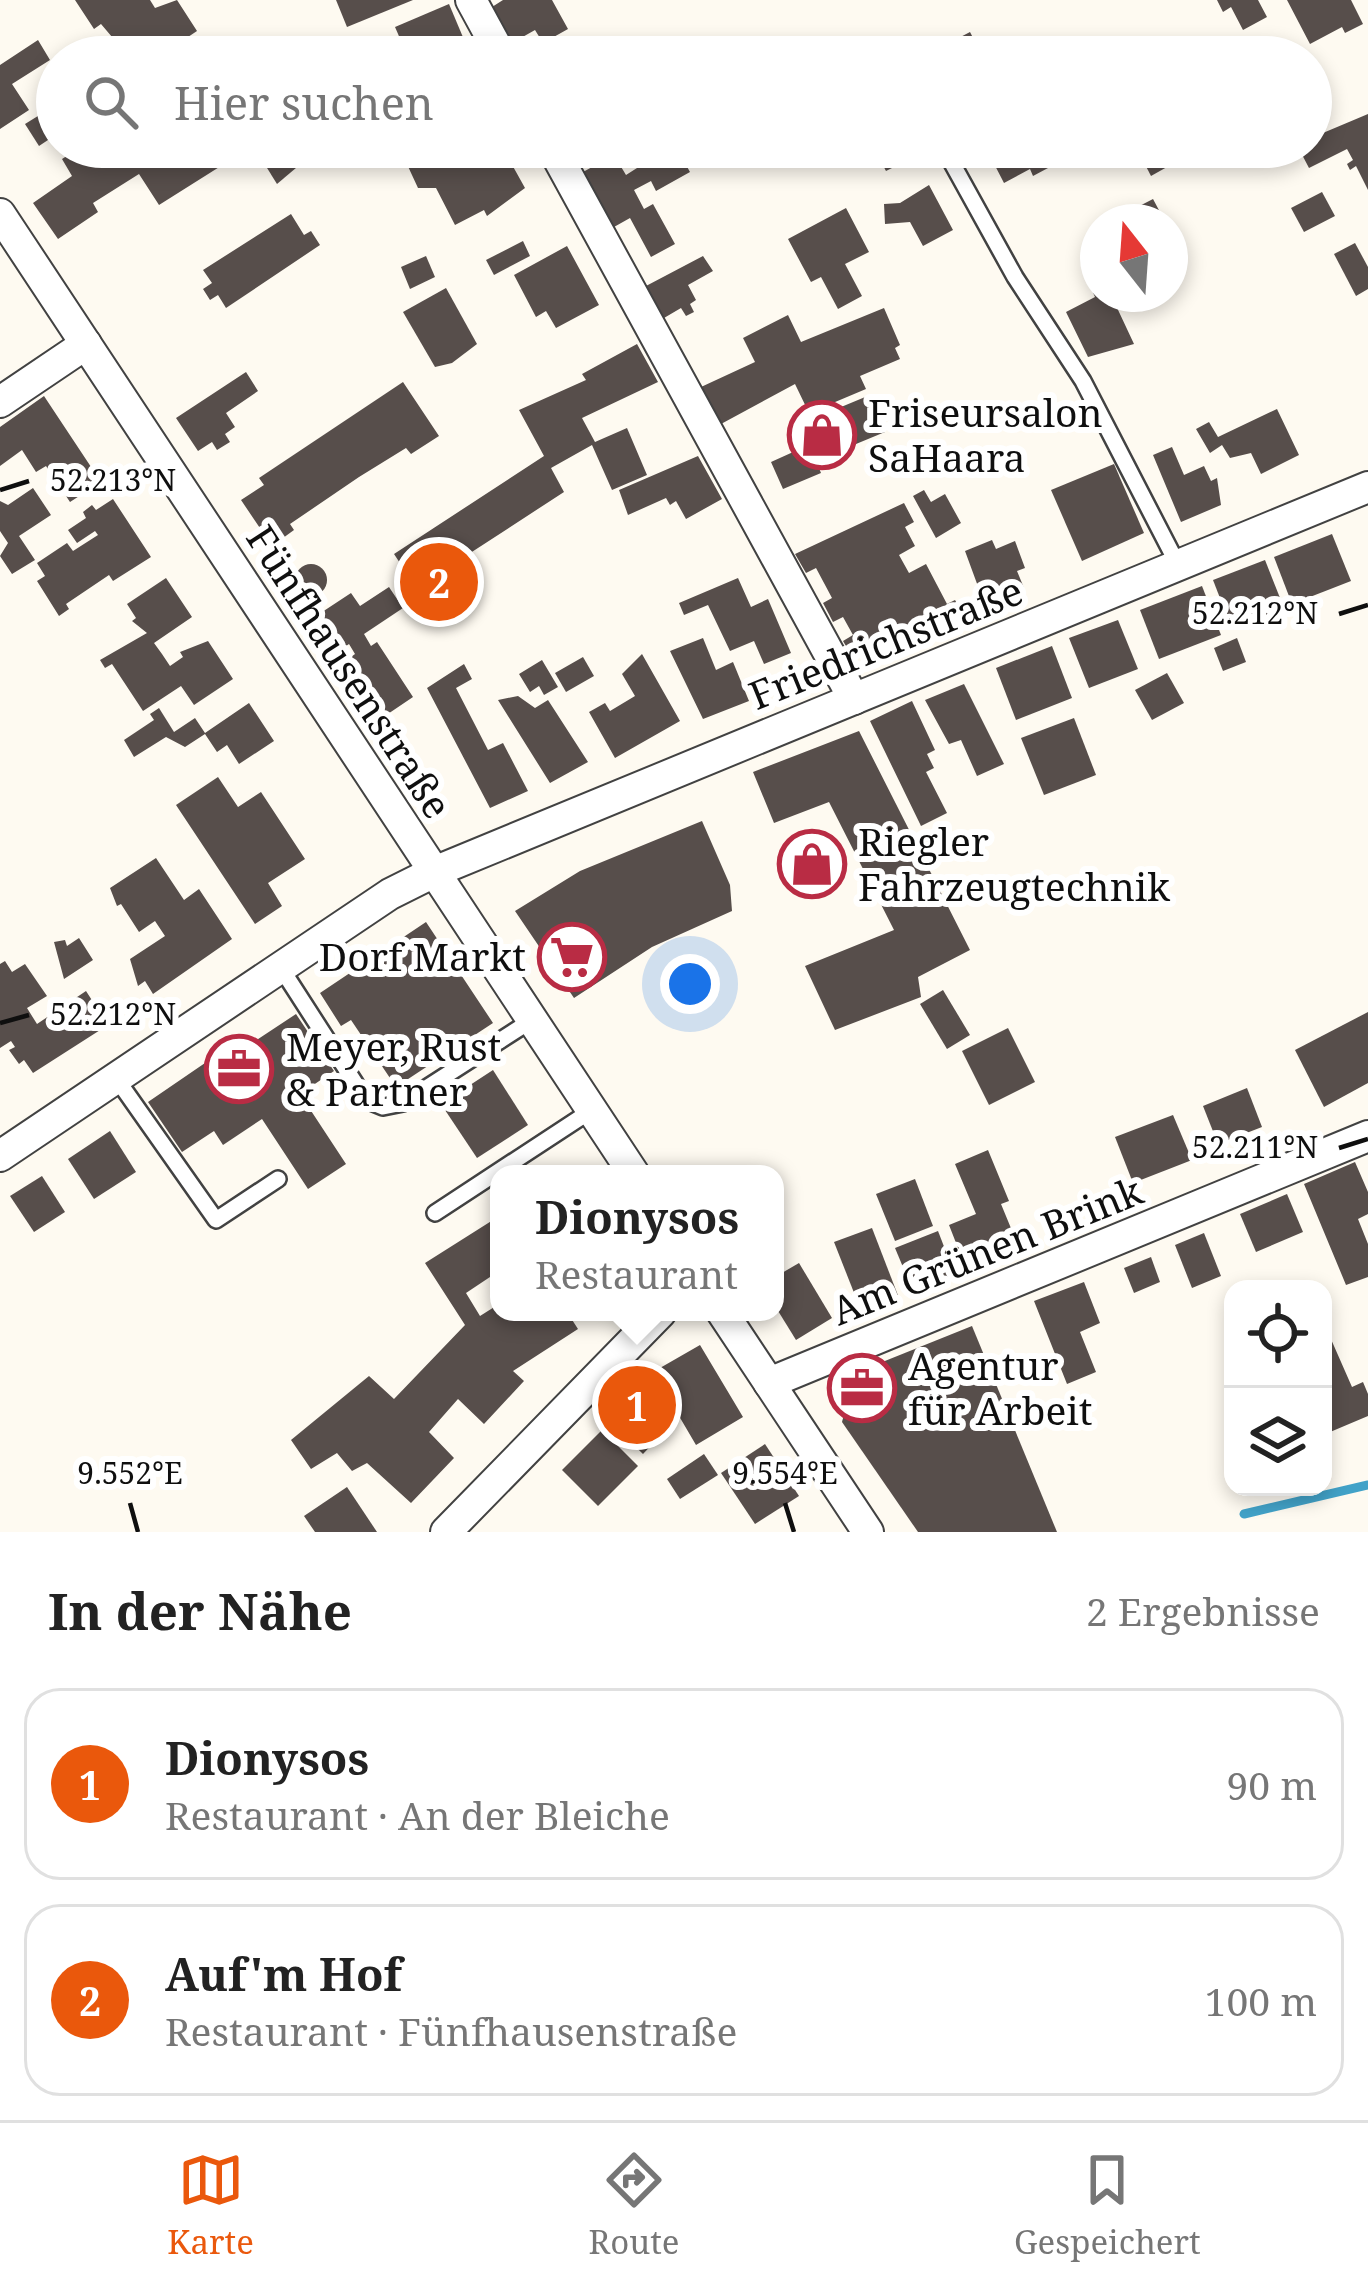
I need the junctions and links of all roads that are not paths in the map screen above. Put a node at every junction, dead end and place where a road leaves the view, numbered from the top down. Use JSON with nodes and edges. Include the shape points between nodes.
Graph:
{"nodes":[{"id":1,"x":471,"y":0,"type":"edge"},
{"id":2,"x":491,"y":36,"type":"edge"},
{"id":3,"x":563,"y":168,"type":"edge"},
{"id":4,"x":955,"y":168,"type":"edge"},
{"id":5,"x":0,"y":214,"type":"edge"},
{"id":6,"x":86,"y":344,"type":"junction"},
{"id":7,"x":0,"y":402,"type":"edge"},
{"id":8,"x":1368,"y":487,"type":"edge"},
{"id":9,"x":1178,"y":565,"type":"junction"},
{"id":10,"x":854,"y":699,"type":"junction"},
{"id":11,"x":434,"y":872,"type":"junction"},
{"id":12,"x":281,"y":968,"type":"junction"},
{"id":13,"x":532,"y":1020,"type":"junction"},
{"id":14,"x":116,"y":1078,"type":"junction"},
{"id":15,"x":592,"y":1110,"type":"junction"},
{"id":16,"x":1368,"y":1136,"type":"edge"},
{"id":17,"x":0,"y":1156,"type":"edge"},
{"id":18,"x":508,"y":1165,"type":"edge"},
{"id":19,"x":628,"y":1165,"type":"edge"},
{"id":20,"x":490,"y":1177,"type":"edge"},
{"id":21,"x":278,"y":1179,"type":"dead end"},
{"id":22,"x":435,"y":1213,"type":"dead end"},
{"id":23,"x":653,"y":1321,"type":"edge"},
{"id":24,"x":728,"y":1321,"type":"edge"},
{"id":25,"x":769,"y":1383,"type":"junction"},
{"id":26,"x":446,"y":1532,"type":"edge"},
{"id":27,"x":868,"y":1532,"type":"edge"}],
"edges":[{"from":1,"to":2,"type":"street"},
{"from":3,"to":10,"type":"street"},
{"from":4,"to":9,"type":"lane","via":[[1083,381]]},
{"from":5,"to":6,"type":"street","name":"Fünfhausenstraße"},
{"from":6,"to":7,"type":"street"},
{"from":6,"to":11,"type":"street","name":"Fünfhausenstraße"},
{"from":8,"to":9,"type":"street","name":"Friedrichstraße"},
{"from":9,"to":10,"type":"street","name":"Friedrichstraße"},
{"from":10,"to":11,"type":"street","name":"Friedrichstraße"},
{"from":11,"to":12,"type":"street","name":"Friedrichstraße"},
{"from":11,"to":13,"type":"street","name":"Fünfhausenstraße"},
{"from":12,"to":13,"type":"lane","via":[[366,1100],[383,1107],[413,1097]]},
{"from":12,"to":14,"type":"street","name":"Friedrichstraße"},
{"from":13,"to":15,"type":"street","name":"Fünfhausenstraße"},
{"from":14,"to":17,"type":"street","name":"Friedrichstraße"},
{"from":14,"to":21,"type":"lane","via":[[216,1220]]},
{"from":15,"to":18,"type":"lane"},
{"from":15,"to":19,"type":"street","name":"Fünfhausenstraße"},
{"from":16,"to":25,"type":"street","name":"Am Grünen Brink"},
{"from":20,"to":22,"type":"lane"},
{"from":23,"to":26,"type":"street"},
{"from":24,"to":25,"type":"street"},
{"from":25,"to":27,"type":"street"}]}
